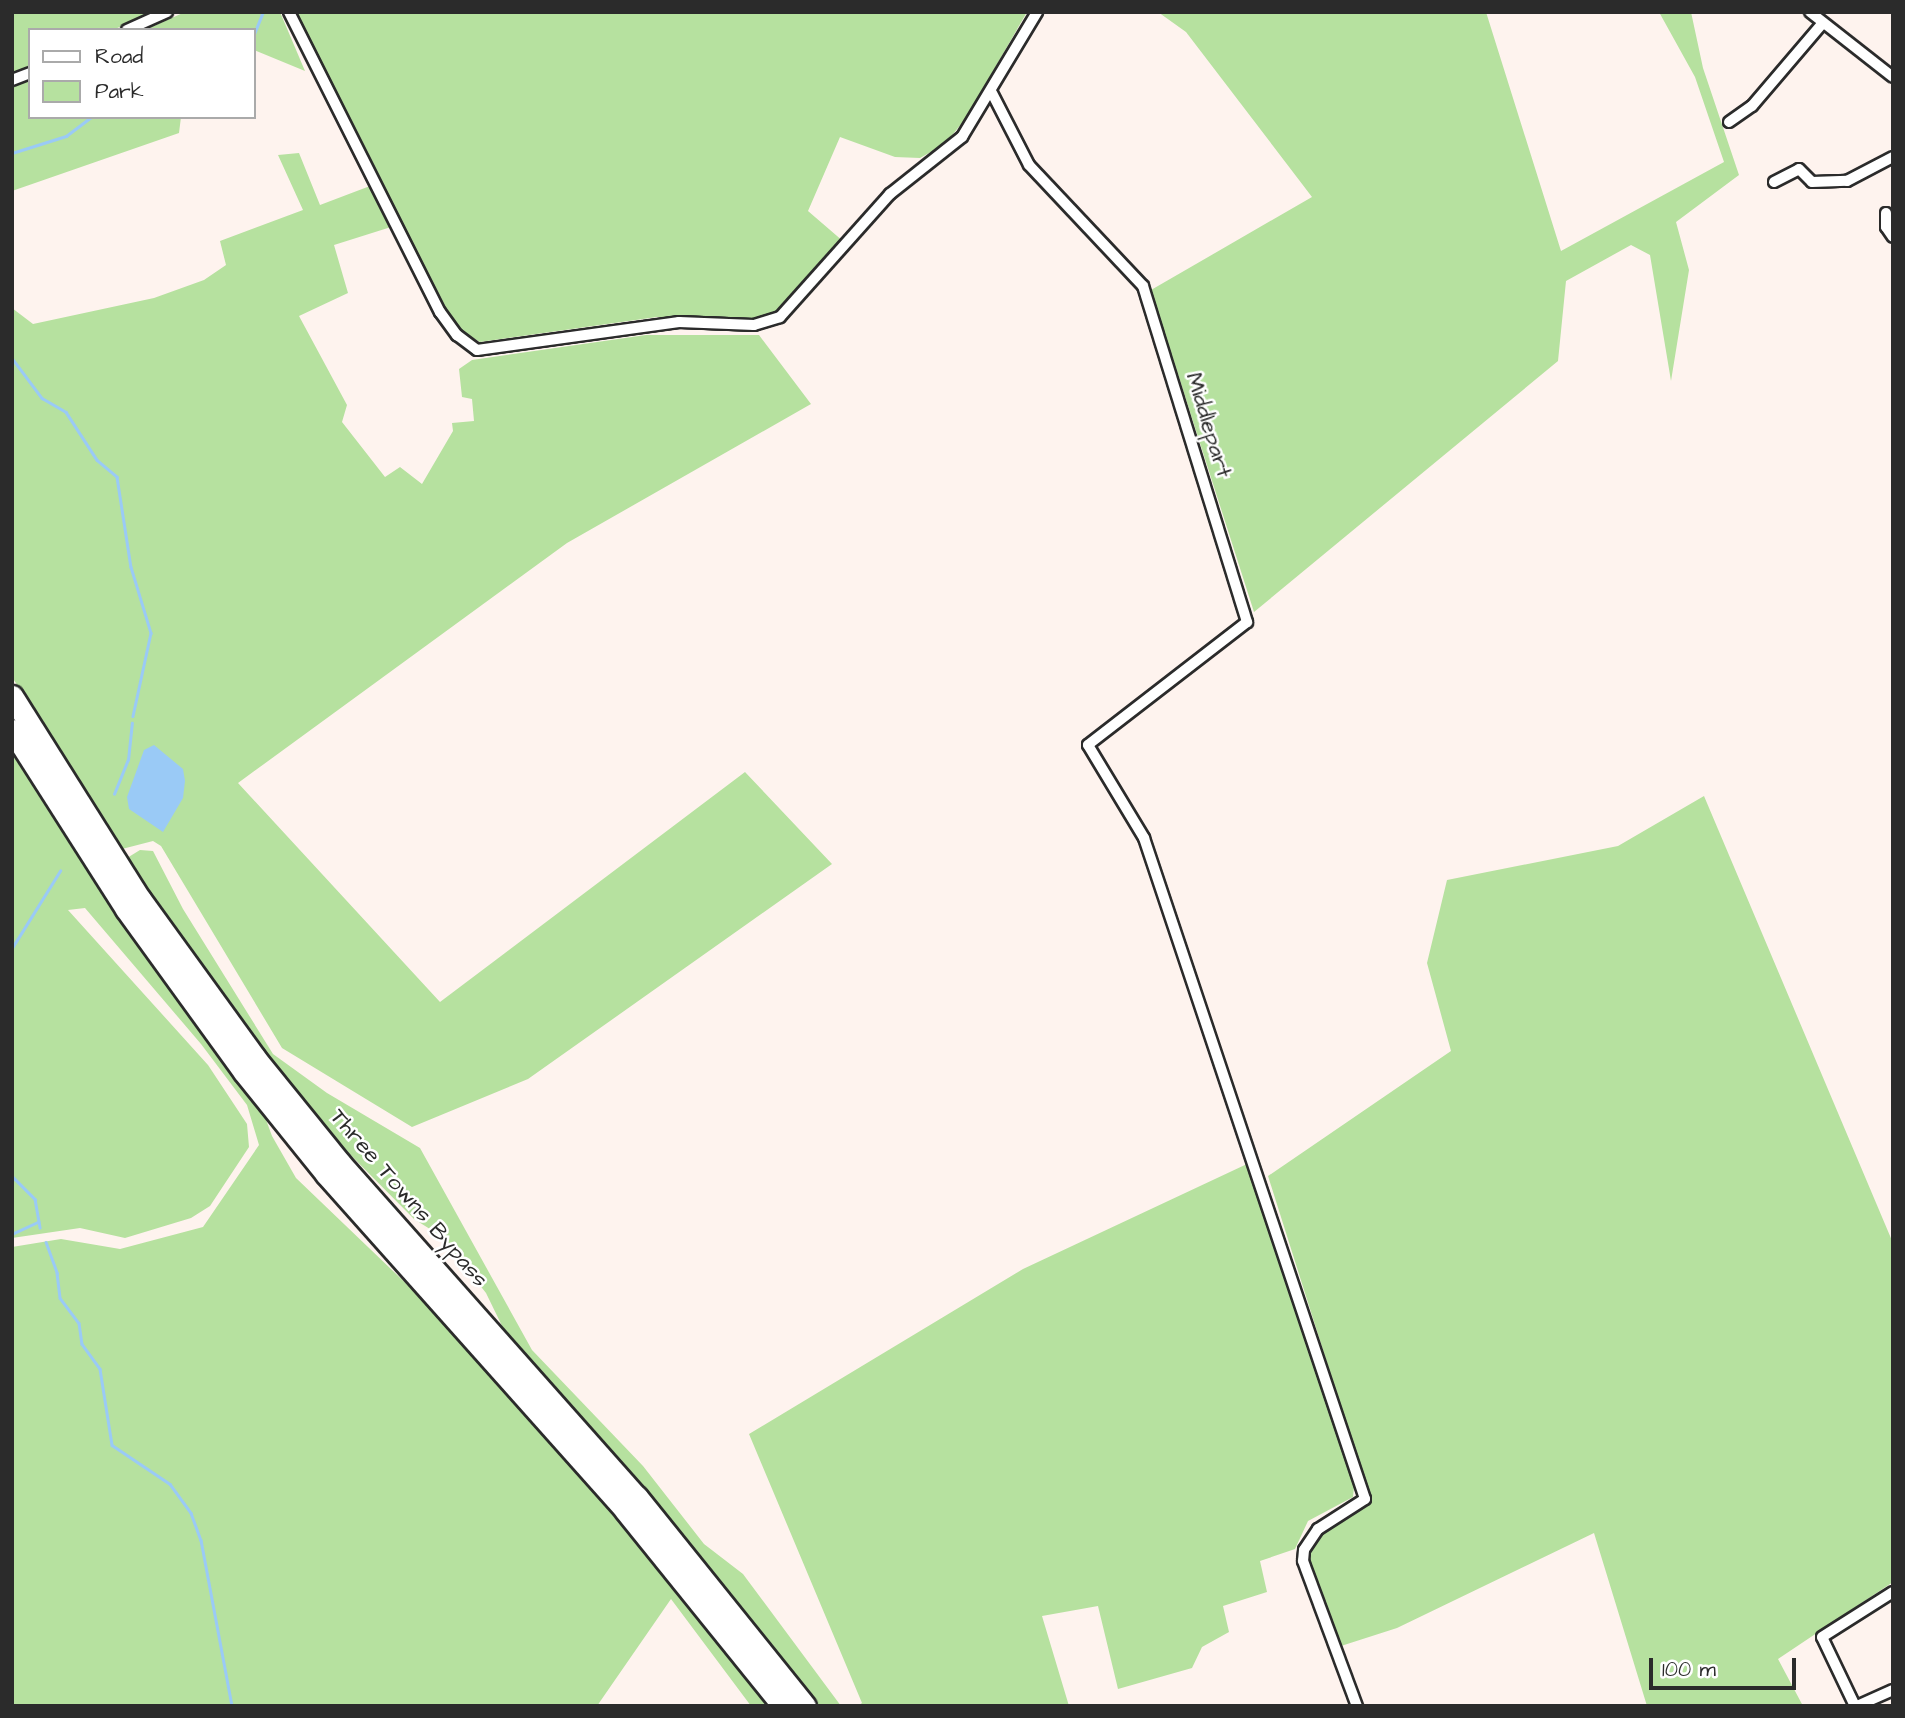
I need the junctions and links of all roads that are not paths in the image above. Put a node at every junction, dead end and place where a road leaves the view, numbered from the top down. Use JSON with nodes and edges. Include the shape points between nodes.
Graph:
{"nodes":[{"id":1,"x":167,"y":12,"type":"edge"},
{"id":2,"x":289,"y":12,"type":"edge"},
{"id":3,"x":1037,"y":12,"type":"edge"},
{"id":4,"x":1810,"y":12,"type":"edge"},
{"id":5,"x":1823,"y":23,"type":"junction"},
{"id":6,"x":131,"y":28,"type":"edge"},
{"id":7,"x":1893,"y":76,"type":"edge"},
{"id":8,"x":992,"y":93,"type":"junction"},
{"id":9,"x":1729,"y":122,"type":"dead end"},
{"id":10,"x":1893,"y":157,"type":"edge"},
{"id":11,"x":1774,"y":182,"type":"dead end"},
{"id":12,"x":1886,"y":213,"type":"dead end"},
{"id":13,"x":1893,"y":237,"type":"edge"},
{"id":14,"x":12,"y":696,"type":"edge"},
{"id":15,"x":12,"y":730,"type":"edge"},
{"id":16,"x":1893,"y":1592,"type":"edge"},
{"id":17,"x":1893,"y":1690,"type":"edge"},
{"id":18,"x":783,"y":1706,"type":"edge"},
{"id":19,"x":805,"y":1706,"type":"edge"},
{"id":20,"x":1357,"y":1706,"type":"edge"},
{"id":21,"x":1856,"y":1706,"type":"edge"}],
"edges":[{"from":1,"to":6,"type":"street"},
{"from":2,"to":8,"type":"street","via":[[440,313],[457,335],[478,350],[679,322],[769,324],[792,309],[890,194],[953,146]]},
{"from":3,"to":8,"type":"street"},
{"from":4,"to":5,"type":"street"},
{"from":5,"to":7,"type":"street"},
{"from":5,"to":9,"type":"street","via":[[1752,106]]},
{"from":8,"to":20,"type":"street","name":"Middlepart","via":[[1029,164],[1143,286],[1247,622],[1088,745],[1144,838],[1365,1499],[1318,1529],[1304,1550],[1303,1561]]},
{"from":10,"to":11,"type":"street","via":[[1847,181],[1812,182],[1799,169]]},
{"from":12,"to":13,"type":"street","via":[[1886,227]]},
{"from":14,"to":19,"type":"highway","name":"Three Towns Bypass","via":[[140,899],[255,1058],[340,1163],[637,1497]]},
{"from":15,"to":18,"type":"highway","name":"Three Towns Bypass","via":[[126,909],[244,1072],[327,1174],[625,1510]]},
{"from":16,"to":21,"type":"street","via":[[1822,1637]]},
{"from":17,"to":21,"type":"street"}]}
